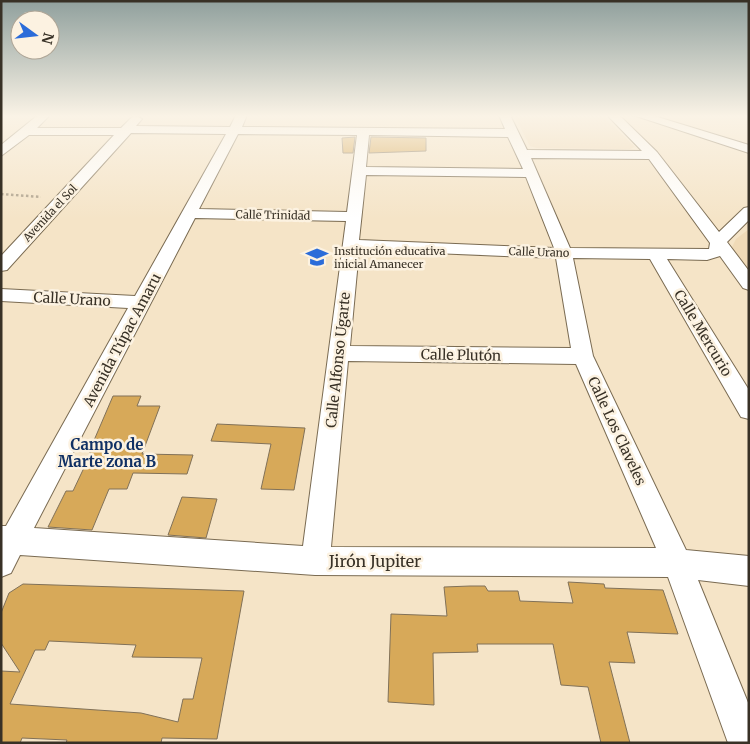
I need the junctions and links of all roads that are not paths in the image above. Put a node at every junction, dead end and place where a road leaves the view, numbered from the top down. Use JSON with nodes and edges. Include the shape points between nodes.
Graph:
{"nodes":[{"id":1,"x":108,"y":150,"type":"edge"},
{"id":2,"x":224,"y":150,"type":"edge"},
{"id":3,"x":362,"y":150,"type":"edge"},
{"id":4,"x":521,"y":150,"type":"edge"},
{"id":5,"x":649,"y":150,"type":"edge"},
{"id":6,"x":523,"y":154,"type":"junction"},
{"id":7,"x":653,"y":154,"type":"junction"},
{"id":8,"x":359,"y":171,"type":"junction"},
{"id":9,"x":531,"y":173,"type":"junction"},
{"id":10,"x":749,"y":211,"type":"edge"},
{"id":11,"x":191,"y":213,"type":"junction"},
{"id":12,"x":355,"y":217,"type":"junction"},
{"id":13,"x":718,"y":242,"type":"junction"},
{"id":14,"x":351,"y":244,"type":"junction"},
{"id":15,"x":564,"y":253,"type":"junction"},
{"id":16,"x":656,"y":255,"type":"junction"},
{"id":17,"x":1,"y":266,"type":"edge"},
{"id":18,"x":749,"y":284,"type":"edge"},
{"id":19,"x":1,"y":295,"type":"edge"},
{"id":20,"x":142,"y":303,"type":"junction"},
{"id":21,"x":339,"y":353,"type":"junction"},
{"id":22,"x":583,"y":356,"type":"junction"},
{"id":23,"x":749,"y":410,"type":"edge"},
{"id":24,"x":5,"y":548,"type":"edge"},
{"id":25,"x":316,"y":561,"type":"junction"},
{"id":26,"x":677,"y":563,"type":"junction"},
{"id":27,"x":749,"y":571,"type":"edge"},
{"id":28,"x":746,"y":743,"type":"edge"}],
"edges":[{"from":1,"to":17,"type":"street","name":"Avenida el Sol"},
{"from":2,"to":11,"type":"street","name":"Avenida Túpac Amaru"},
{"from":3,"to":8,"type":"street","name":"Calle Alfonso Ugarte"},
{"from":4,"to":6,"type":"street","name":"Calle Los Claveles"},
{"from":5,"to":7,"type":"street"},
{"from":6,"to":7,"type":"street"},
{"from":6,"to":9,"type":"street","name":"Calle Los Claveles"},
{"from":7,"to":13,"type":"street"},
{"from":8,"to":9,"type":"street"},
{"from":8,"to":12,"type":"street","name":"Calle Alfonso Ugarte"},
{"from":9,"to":15,"type":"street","name":"Calle Los Claveles"},
{"from":10,"to":13,"type":"street"},
{"from":11,"to":12,"type":"street","name":"Calle Trinidad"},
{"from":11,"to":20,"type":"street","name":"Avenida Túpac Amaru"},
{"from":12,"to":14,"type":"street","name":"Calle Alfonso Ugarte"},
{"from":13,"to":16,"type":"street","name":"Calle Urano","via":[[716,252],[707,255]]},
{"from":13,"to":18,"type":"street"},
{"from":14,"to":15,"type":"street","name":"Calle Urano"},
{"from":14,"to":21,"type":"street","name":"Calle Alfonso Ugarte"},
{"from":15,"to":16,"type":"street","name":"Calle Urano"},
{"from":15,"to":22,"type":"street","name":"Calle Los Claveles"},
{"from":16,"to":23,"type":"street","name":"Calle Mercurio"},
{"from":19,"to":20,"type":"street","name":"Calle Urano"},
{"from":20,"to":24,"type":"street","name":"Avenida Túpac Amaru"},
{"from":21,"to":22,"type":"street","name":"Calle Plutón"},
{"from":21,"to":25,"type":"street","name":"Calle Alfonso Ugarte"},
{"from":22,"to":26,"type":"street","name":"Calle Los Claveles"},
{"from":24,"to":25,"type":"street","name":"Jirón Jupiter"},
{"from":25,"to":26,"type":"street","name":"Jirón Jupiter"},
{"from":26,"to":27,"type":"street","name":"Jirón Jupiter"},
{"from":26,"to":28,"type":"street","name":"Calle Los Claveles"}]}
